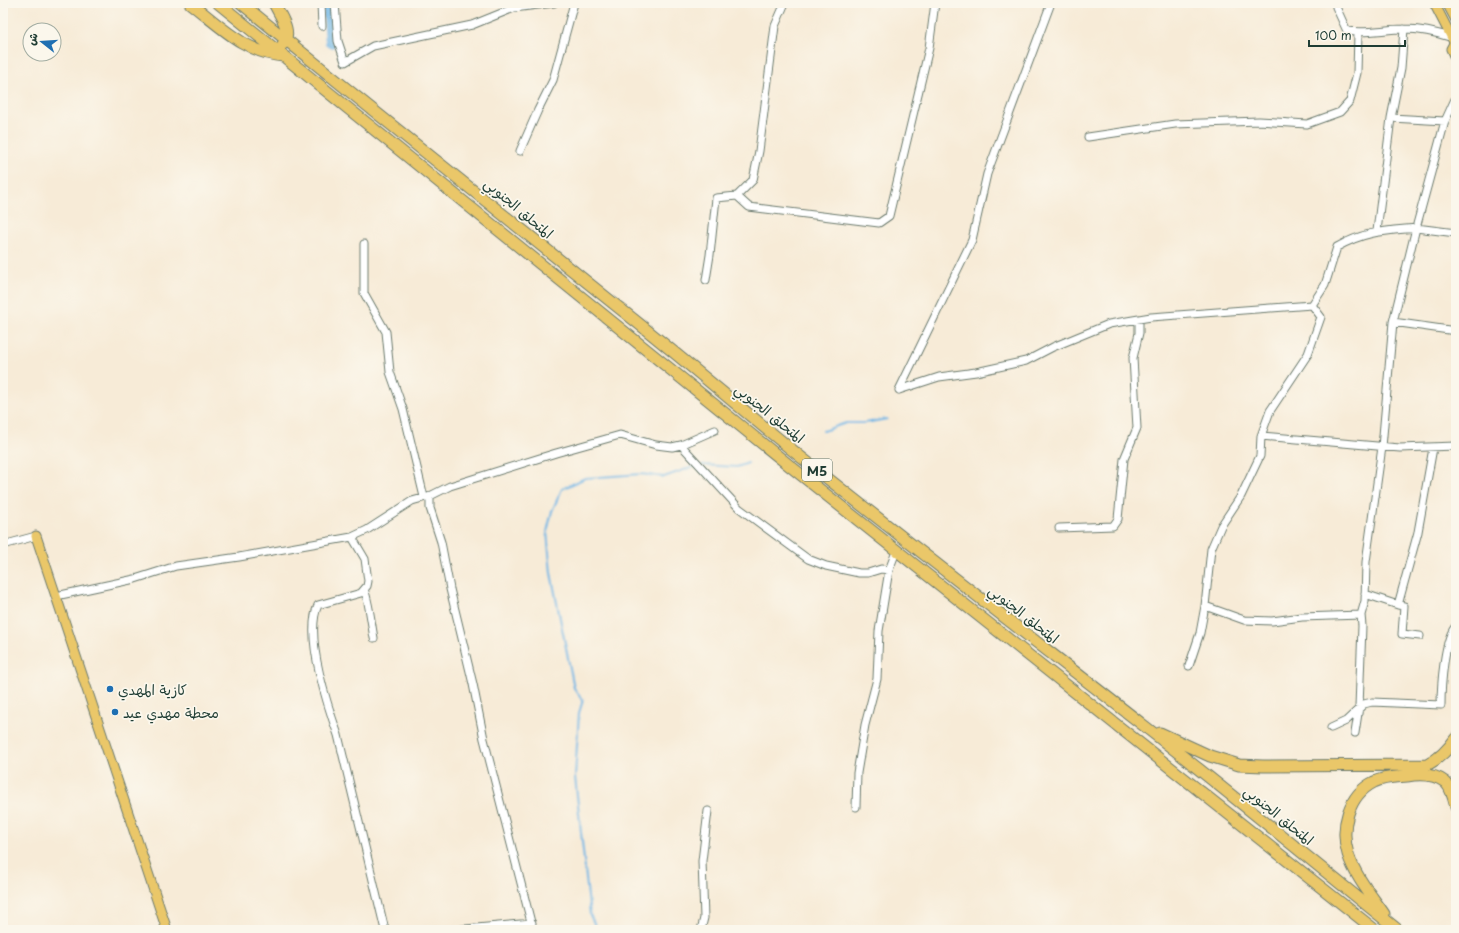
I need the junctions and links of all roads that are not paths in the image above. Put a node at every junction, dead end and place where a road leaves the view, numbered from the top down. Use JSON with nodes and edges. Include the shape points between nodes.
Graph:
{"nodes":[{"id":1,"x":190,"y":3,"type":"edge"},
{"id":2,"x":218,"y":3,"type":"edge"},
{"id":3,"x":240,"y":3,"type":"edge"},
{"id":4,"x":321,"y":3,"type":"edge"},
{"id":5,"x":335,"y":3,"type":"edge"},
{"id":6,"x":554,"y":3,"type":"edge"},
{"id":7,"x":574,"y":3,"type":"edge"},
{"id":8,"x":785,"y":3,"type":"edge"},
{"id":9,"x":934,"y":3,"type":"edge"},
{"id":10,"x":1051,"y":3,"type":"edge"},
{"id":11,"x":1336,"y":3,"type":"edge"},
{"id":12,"x":1434,"y":3,"type":"edge"},
{"id":13,"x":1447,"y":3,"type":"edge"},
{"id":14,"x":275,"y":4,"type":"edge"},
{"id":15,"x":1456,"y":20,"type":"edge"},
{"id":16,"x":322,"y":26,"type":"dead end"},
{"id":17,"x":1404,"y":29,"type":"junction"},
{"id":18,"x":1358,"y":33,"type":"junction"},
{"id":19,"x":286,"y":40,"type":"junction"},
{"id":20,"x":1454,"y":40,"type":"edge"},
{"id":21,"x":280,"y":54,"type":"junction"},
{"id":22,"x":1456,"y":60,"type":"edge"},
{"id":23,"x":1456,"y":98,"type":"edge"},
{"id":24,"x":1390,"y":118,"type":"junction"},
{"id":25,"x":1445,"y":121,"type":"junction"},
{"id":26,"x":1088,"y":137,"type":"dead end"},
{"id":27,"x":520,"y":150,"type":"dead end"},
{"id":28,"x":737,"y":196,"type":"junction"},
{"id":29,"x":1416,"y":228,"type":"junction"},
{"id":30,"x":1377,"y":231,"type":"junction"},
{"id":31,"x":1456,"y":233,"type":"edge"},
{"id":32,"x":364,"y":244,"type":"dead end"},
{"id":33,"x":706,"y":280,"type":"dead end"},
{"id":34,"x":1312,"y":305,"type":"junction"},
{"id":35,"x":1139,"y":319,"type":"junction"},
{"id":36,"x":1393,"y":322,"type":"junction"},
{"id":37,"x":1456,"y":331,"type":"edge"},
{"id":38,"x":715,"y":430,"type":"dead end"},
{"id":39,"x":1261,"y":436,"type":"junction"},
{"id":40,"x":681,"y":445,"type":"junction"},
{"id":41,"x":1382,"y":446,"type":"junction"},
{"id":42,"x":1456,"y":446,"type":"edge"},
{"id":43,"x":1433,"y":448,"type":"junction"},
{"id":44,"x":427,"y":496,"type":"junction"},
{"id":45,"x":1059,"y":528,"type":"dead end"},
{"id":46,"x":36,"y":536,"type":"joint"},
{"id":47,"x":352,"y":537,"type":"junction"},
{"id":48,"x":3,"y":545,"type":"edge"},
{"id":49,"x":897,"y":549,"type":"junction"},
{"id":50,"x":888,"y":570,"type":"junction"},
{"id":51,"x":364,"y":590,"type":"junction"},
{"id":52,"x":1365,"y":594,"type":"junction"},
{"id":53,"x":56,"y":596,"type":"junction"},
{"id":54,"x":1398,"y":605,"type":"junction"},
{"id":55,"x":1205,"y":606,"type":"junction"},
{"id":56,"x":1361,"y":615,"type":"junction"},
{"id":57,"x":1456,"y":626,"type":"edge"},
{"id":58,"x":1420,"y":636,"type":"dead end"},
{"id":59,"x":374,"y":638,"type":"dead end"},
{"id":60,"x":1189,"y":666,"type":"dead end"},
{"id":61,"x":1359,"y":707,"type":"junction"},
{"id":62,"x":1145,"y":726,"type":"junction"},
{"id":63,"x":1331,"y":728,"type":"dead end"},
{"id":64,"x":1354,"y":733,"type":"dead end"},
{"id":65,"x":1456,"y":738,"type":"edge"},
{"id":66,"x":1456,"y":807,"type":"edge"},
{"id":67,"x":856,"y":808,"type":"dead end"},
{"id":68,"x":708,"y":811,"type":"dead end"},
{"id":69,"x":532,"y":926,"type":"edge"},
{"id":70,"x":1394,"y":926,"type":"edge"},
{"id":71,"x":1374,"y":929,"type":"edge"},
{"id":72,"x":167,"y":930,"type":"edge"},
{"id":73,"x":384,"y":930,"type":"edge"},
{"id":74,"x":454,"y":930,"type":"edge"},
{"id":75,"x":702,"y":930,"type":"edge"}],
"edges":[{"from":1,"to":21,"type":"highway","via":[[244,45],[263,53]]},
{"from":2,"to":21,"type":"highway","name":"المتحلق الجنوبي","number":"M5"},
{"from":3,"to":19,"type":"highway","name":"المتحلق الجنوبي","number":"M5"},
{"from":4,"to":16,"type":"street"},
{"from":5,"to":6,"type":"street","via":[[338,41],[345,62],[373,46],[472,24],[514,8]]},
{"from":7,"to":27,"type":"street","via":[[554,80]]},
{"from":8,"to":28,"type":"street","via":[[775,26],[753,180]]},
{"from":9,"to":28,"type":"street","via":[[930,48],[889,216],[880,223],[749,206]]},
{"from":10,"to":35,"type":"street","via":[[987,174],[972,240],[899,390],[939,377],[1026,361],[1109,324]]},
{"from":11,"to":18,"type":"street","via":[[1347,31]]},
{"from":12,"to":20,"type":"main road"},
{"from":13,"to":15,"type":"main road"},
{"from":14,"to":19,"type":"highway","via":[[286,28]]},
{"from":17,"to":18,"type":"street"},
{"from":17,"to":20,"type":"street","via":[[1423,31]]},
{"from":17,"to":24,"type":"street","via":[[1401,68]]},
{"from":18,"to":26,"type":"street","via":[[1357,73],[1350,101],[1340,112],[1307,124],[1259,121],[1174,124]]},
{"from":19,"to":21,"type":"highway"},
{"from":19,"to":62,"type":"highway","name":"المتحلق الجنوبي","number":"M5","via":[[799,456]]},
{"from":20,"to":22,"type":"main road","via":[[1452,49]]},
{"from":21,"to":49,"type":"highway","name":"المتحلق الجنوبي","number":"M5","via":[[790,466]]},
{"from":23,"to":25,"type":"street"},
{"from":24,"to":25,"type":"street"},
{"from":24,"to":30,"type":"street"},
{"from":25,"to":29,"type":"street"},
{"from":28,"to":33,"type":"street","via":[[716,198]]},
{"from":29,"to":30,"type":"street"},
{"from":29,"to":31,"type":"street"},
{"from":29,"to":36,"type":"street"},
{"from":30,"to":34,"type":"street","via":[[1354,237],[1336,247],[1326,286]]},
{"from":32,"to":44,"type":"street","via":[[364,293],[386,332],[390,372]]},
{"from":34,"to":35,"type":"street"},
{"from":34,"to":39,"type":"street","via":[[1321,317],[1308,354],[1270,411]]},
{"from":35,"to":45,"type":"street","via":[[1139,333],[1133,358],[1136,428],[1124,459],[1118,519],[1113,526]]},
{"from":36,"to":37,"type":"street"},
{"from":36,"to":41,"type":"street"},
{"from":38,"to":40,"type":"street"},
{"from":39,"to":41,"type":"street"},
{"from":39,"to":55,"type":"street","via":[[1260,456],[1242,496],[1221,526],[1211,549]]},
{"from":40,"to":44,"type":"street","via":[[656,445],[620,435],[514,465]]},
{"from":40,"to":50,"type":"street","via":[[739,508],[808,558],[826,566],[859,574]]},
{"from":41,"to":43,"type":"street"},
{"from":41,"to":52,"type":"street","via":[[1368,548]]},
{"from":42,"to":43,"type":"street"},
{"from":43,"to":54,"type":"street","via":[[1418,532]]},
{"from":44,"to":47,"type":"street","via":[[412,501]]},
{"from":44,"to":69,"type":"street","via":[[441,542],[484,739]]},
{"from":46,"to":48,"type":"street"},
{"from":46,"to":53,"type":"main road"},
{"from":47,"to":51,"type":"street","via":[[365,559],[368,581]]},
{"from":47,"to":53,"type":"street","via":[[176,566],[135,579]]},
{"from":49,"to":50,"type":"street"},
{"from":49,"to":71,"type":"highway","name":"المتحلق الجنوبي","number":"M5"},
{"from":50,"to":67,"type":"street","via":[[879,631],[877,679],[865,725],[857,773]]},
{"from":51,"to":59,"type":"street"},
{"from":51,"to":73,"type":"street","via":[[318,605],[315,614],[315,636],[322,684],[338,735]]},
{"from":52,"to":54,"type":"street"},
{"from":52,"to":56,"type":"street"},
{"from":53,"to":72,"type":"main road"},
{"from":54,"to":58,"type":"street","via":[[1404,606],[1402,634]]},
{"from":55,"to":56,"type":"street","via":[[1244,620],[1272,621]]},
{"from":55,"to":60,"type":"street","via":[[1200,633]]},
{"from":56,"to":61,"type":"street"},
{"from":57,"to":61,"type":"street","via":[[1448,639],[1441,705],[1372,702]]},
{"from":61,"to":63,"type":"street","via":[[1346,721]]},
{"from":61,"to":64,"type":"street"},
{"from":62,"to":65,"type":"highway","via":[[1231,763],[1264,766],[1427,765],[1447,751]]},
{"from":62,"to":70,"type":"highway","name":"المتحلق الجنوبي","number":"M5"},
{"from":66,"to":70,"type":"highway","via":[[1444,781],[1422,775],[1393,777],[1374,782],[1352,802],[1345,823],[1344,837],[1348,854],[1355,870]]},
{"from":68,"to":75,"type":"street","via":[[702,861]]},
{"from":69,"to":74,"type":"street","via":[[518,924]]}]}
